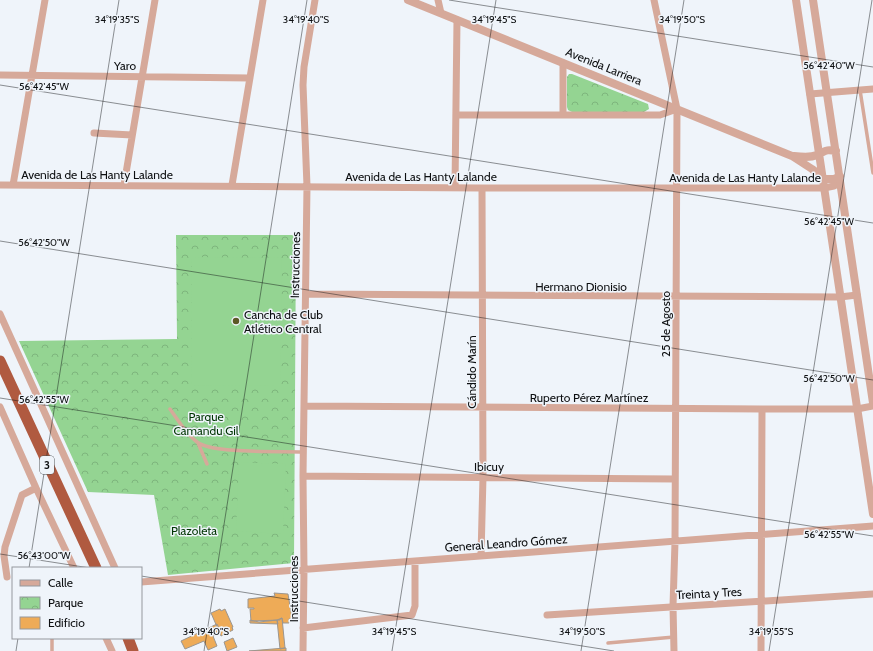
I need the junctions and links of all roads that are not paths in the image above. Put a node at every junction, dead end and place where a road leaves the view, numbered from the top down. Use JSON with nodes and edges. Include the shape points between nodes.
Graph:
{"nodes":[{"id":1,"x":45,"y":0,"type":"edge"},
{"id":2,"x":155,"y":0,"type":"edge"},
{"id":3,"x":263,"y":0,"type":"edge"},
{"id":4,"x":315,"y":0,"type":"edge"},
{"id":5,"x":408,"y":0,"type":"edge"},
{"id":6,"x":438,"y":0,"type":"edge"},
{"id":7,"x":654,"y":0,"type":"edge"},
{"id":8,"x":796,"y":0,"type":"edge"},
{"id":9,"x":813,"y":0,"type":"edge"},
{"id":10,"x":441,"y":13,"type":"junction"},
{"id":11,"x":457,"y":20,"type":"junction"},
{"id":12,"x":563,"y":63,"type":"junction"},
{"id":13,"x":0,"y":75,"type":"edge"},
{"id":14,"x":32,"y":75,"type":"junction"},
{"id":15,"x":142,"y":76,"type":"junction"},
{"id":16,"x":250,"y":78,"type":"junction"},
{"id":17,"x":873,"y":89,"type":"edge"},
{"id":18,"x":860,"y":90,"type":"junction"},
{"id":19,"x":827,"y":92,"type":"junction"},
{"id":20,"x":810,"y":94,"type":"junction"},
{"id":21,"x":677,"y":109,"type":"junction"},
{"id":22,"x":563,"y":115,"type":"junction"},
{"id":23,"x":456,"y":116,"type":"junction"},
{"id":24,"x":94,"y":133,"type":"dead end"},
{"id":25,"x":132,"y":135,"type":"junction"},
{"id":26,"x":836,"y":151,"type":"junction"},
{"id":27,"x":819,"y":154,"type":"junction"},
{"id":28,"x":792,"y":156,"type":"junction"},
{"id":29,"x":873,"y":173,"type":"edge"},
{"id":30,"x":822,"y":177,"type":"junction"},
{"id":31,"x":840,"y":179,"type":"junction"},
{"id":32,"x":0,"y":185,"type":"edge"},
{"id":33,"x":13,"y":185,"type":"junction"},
{"id":34,"x":124,"y":185,"type":"junction"},
{"id":35,"x":232,"y":185,"type":"junction"},
{"id":36,"x":307,"y":186,"type":"junction"},
{"id":37,"x":454,"y":187,"type":"junction"},
{"id":38,"x":482,"y":188,"type":"junction"},
{"id":39,"x":677,"y":188,"type":"junction"},
{"id":40,"x":824,"y":188,"type":"junction"},
{"id":41,"x":306,"y":294,"type":"junction"},
{"id":42,"x":857,"y":295,"type":"junction"},
{"id":43,"x":482,"y":296,"type":"junction"},
{"id":44,"x":676,"y":297,"type":"junction"},
{"id":45,"x":840,"y":297,"type":"junction"},
{"id":46,"x":0,"y":314,"type":"edge"},
{"id":47,"x":0,"y":361,"type":"edge"},
{"id":48,"x":873,"y":405,"type":"edge"},
{"id":49,"x":304,"y":406,"type":"junction"},
{"id":50,"x":0,"y":407,"type":"edge"},
{"id":51,"x":483,"y":407,"type":"junction"},
{"id":52,"x":170,"y":408,"type":"dead end"},
{"id":53,"x":675,"y":408,"type":"junction"},
{"id":54,"x":762,"y":409,"type":"junction"},
{"id":55,"x":857,"y":409,"type":"junction"},
{"id":56,"x":198,"y":443,"type":"junction"},
{"id":57,"x":303,"y":452,"type":"junction"},
{"id":58,"x":208,"y":464,"type":"dead end"},
{"id":59,"x":303,"y":476,"type":"junction"},
{"id":60,"x":483,"y":477,"type":"junction"},
{"id":61,"x":675,"y":479,"type":"junction"},
{"id":62,"x":36,"y":488,"type":"junction"},
{"id":63,"x":873,"y":514,"type":"edge"},
{"id":64,"x":873,"y":526,"type":"edge"},
{"id":65,"x":761,"y":534,"type":"junction"},
{"id":66,"x":675,"y":542,"type":"junction"},
{"id":67,"x":481,"y":556,"type":"junction"},
{"id":68,"x":415,"y":561,"type":"junction"},
{"id":69,"x":74,"y":567,"type":"edge"},
{"id":70,"x":96,"y":567,"type":"edge"},
{"id":71,"x":115,"y":567,"type":"edge"},
{"id":72,"x":304,"y":569,"type":"junction"},
{"id":73,"x":7,"y":577,"type":"dead end"},
{"id":74,"x":142,"y":582,"type":"edge"},
{"id":75,"x":873,"y":594,"type":"edge"},
{"id":76,"x":760,"y":601,"type":"junction"},
{"id":77,"x":673,"y":606,"type":"junction"},
{"id":78,"x":547,"y":615,"type":"dead end"},
{"id":79,"x":303,"y":628,"type":"junction"},
{"id":80,"x":674,"y":637,"type":"junction"},
{"id":81,"x":52,"y":639,"type":"edge"},
{"id":82,"x":106,"y":639,"type":"edge"},
{"id":83,"x":128,"y":639,"type":"edge"},
{"id":84,"x":608,"y":643,"type":"dead end"},
{"id":85,"x":52,"y":651,"type":"edge"},
{"id":86,"x":112,"y":651,"type":"edge"},
{"id":87,"x":134,"y":651,"type":"edge"},
{"id":88,"x":303,"y":651,"type":"edge"},
{"id":89,"x":674,"y":651,"type":"edge"},
{"id":90,"x":760,"y":651,"type":"edge"}],
"edges":[{"from":1,"to":14,"type":"street"},
{"from":2,"to":15,"type":"street"},
{"from":3,"to":16,"type":"street"},
{"from":4,"to":36,"type":"street","name":"Instrucciones","via":[[303,85]]},
{"from":5,"to":10,"type":"street","name":"Avenida Larriera"},
{"from":6,"to":10,"type":"street"},
{"from":7,"to":21,"type":"street","name":"25 de Agosto"},
{"from":8,"to":20,"type":"street"},
{"from":9,"to":19,"type":"street"},
{"from":10,"to":11,"type":"street","name":"Avenida Larriera"},
{"from":11,"to":12,"type":"street","name":"Avenida Larriera"},
{"from":11,"to":23,"type":"street"},
{"from":12,"to":21,"type":"street","name":"Avenida Larriera"},
{"from":12,"to":22,"type":"street"},
{"from":13,"to":14,"type":"street","name":"Yaro"},
{"from":14,"to":15,"type":"street","name":"Yaro"},
{"from":14,"to":33,"type":"street"},
{"from":15,"to":16,"type":"street","name":"Yaro"},
{"from":15,"to":25,"type":"street"},
{"from":16,"to":35,"type":"street"},
{"from":17,"to":18,"type":"street"},
{"from":18,"to":19,"type":"street"},
{"from":18,"to":29,"type":"lane"},
{"from":19,"to":20,"type":"street"},
{"from":19,"to":26,"type":"street"},
{"from":20,"to":27,"type":"street"},
{"from":21,"to":22,"type":"street","via":[[660,115]]},
{"from":21,"to":28,"type":"street","name":"Avenida Larriera"},
{"from":21,"to":39,"type":"street","name":"25 de Agosto"},
{"from":22,"to":23,"type":"street"},
{"from":23,"to":37,"type":"street"},
{"from":24,"to":25,"type":"street"},
{"from":25,"to":34,"type":"street"},
{"from":26,"to":27,"type":"street","name":"Avenida Larriera","via":[[823,151]]},
{"from":26,"to":31,"type":"street"},
{"from":27,"to":28,"type":"street","name":"Avenida Larriera"},
{"from":27,"to":30,"type":"street"},
{"from":28,"to":30,"type":"street","name":"Avenida Larriera"},
{"from":30,"to":31,"type":"street","via":[[828,180]]},
{"from":30,"to":40,"type":"street"},
{"from":31,"to":40,"type":"street","name":"Avenida de Las Hanty Lalande","via":[[834,186]]},
{"from":31,"to":42,"type":"street"},
{"from":32,"to":33,"type":"street","name":"Avenida de Las Hanty Lalande"},
{"from":33,"to":34,"type":"street","name":"Avenida de Las Hanty Lalande"},
{"from":34,"to":35,"type":"street","name":"Avenida de Las Hanty Lalande"},
{"from":35,"to":36,"type":"street","name":"Avenida de Las Hanty Lalande"},
{"from":36,"to":37,"type":"street","name":"Avenida de Las Hanty Lalande"},
{"from":36,"to":41,"type":"street","name":"Instrucciones"},
{"from":37,"to":38,"type":"street","name":"Avenida de Las Hanty Lalande"},
{"from":38,"to":39,"type":"street","name":"Avenida de Las Hanty Lalande"},
{"from":38,"to":43,"type":"street","name":"Cándido Marín"},
{"from":39,"to":40,"type":"street","name":"Avenida de Las Hanty Lalande"},
{"from":39,"to":44,"type":"street","name":"25 de Agosto"},
{"from":40,"to":45,"type":"street"},
{"from":41,"to":43,"type":"street","name":"Hermano Dionisio"},
{"from":41,"to":49,"type":"street","name":"Instrucciones"},
{"from":42,"to":45,"type":"street","name":"Hermano Dionisio"},
{"from":42,"to":48,"type":"street"},
{"from":43,"to":44,"type":"street","name":"Hermano Dionisio"},
{"from":43,"to":51,"type":"street","name":"Cándido Marín"},
{"from":44,"to":45,"type":"street","name":"Hermano Dionisio"},
{"from":44,"to":53,"type":"street","name":"25 de Agosto"},
{"from":45,"to":55,"type":"street"},
{"from":46,"to":71,"type":"street"},
{"from":47,"to":70,"type":"highway","number":"3"},
{"from":48,"to":55,"type":"street","name":"Ruperto Pérez Martínez"},
{"from":49,"to":51,"type":"street","name":"Ruperto Pérez Martínez"},
{"from":49,"to":57,"type":"street","name":"Instrucciones"},
{"from":50,"to":62,"type":"street"},
{"from":51,"to":53,"type":"street","name":"Ruperto Pérez Martínez"},
{"from":51,"to":60,"type":"street","name":"Cándido Marín"},
{"from":52,"to":56,"type":"lane"},
{"from":53,"to":54,"type":"street","name":"Ruperto Pérez Martínez"},
{"from":53,"to":61,"type":"street","name":"25 de Agosto"},
{"from":54,"to":55,"type":"street","name":"Ruperto Pérez Martínez"},
{"from":54,"to":65,"type":"street"},
{"from":55,"to":63,"type":"street"},
{"from":56,"to":57,"type":"lane","via":[[216,449]]},
{"from":56,"to":58,"type":"lane"},
{"from":57,"to":59,"type":"street","name":"Instrucciones"},
{"from":59,"to":60,"type":"street","name":"Ibicuy"},
{"from":59,"to":72,"type":"street","name":"Instrucciones"},
{"from":60,"to":61,"type":"street","name":"Ibicuy"},
{"from":60,"to":67,"type":"street","name":"Cándido Marín"},
{"from":61,"to":66,"type":"street","name":"25 de Agosto"},
{"from":62,"to":69,"type":"street"},
{"from":62,"to":73,"type":"street","via":[[22,495],[5,547]]},
{"from":64,"to":65,"type":"street","name":"General Leandro Gómez"},
{"from":65,"to":66,"type":"street","name":"General Leandro Gómez"},
{"from":65,"to":76,"type":"street"},
{"from":66,"to":67,"type":"street","name":"General Leandro Gómez"},
{"from":66,"to":77,"type":"street","name":"25 de Agosto"},
{"from":67,"to":68,"type":"street","name":"General Leandro Gómez"},
{"from":68,"to":72,"type":"street","name":"General Leandro Gómez"},
{"from":68,"to":79,"type":"street","via":[[416,606],[412,615]]},
{"from":72,"to":74,"type":"street","name":"General Leandro Gómez"},
{"from":72,"to":79,"type":"street","name":"Instrucciones"},
{"from":75,"to":76,"type":"street","name":"Treinta y Tres"},
{"from":76,"to":77,"type":"street","name":"Treinta y Tres"},
{"from":76,"to":90,"type":"street"},
{"from":77,"to":78,"type":"street","name":"Treinta y Tres"},
{"from":77,"to":80,"type":"street","name":"25 de Agosto"},
{"from":79,"to":88,"type":"street","name":"Instrucciones"},
{"from":80,"to":84,"type":"lane"},
{"from":80,"to":89,"type":"street","name":"25 de Agosto"},
{"from":81,"to":85,"type":"lane"},
{"from":82,"to":86,"type":"street"},
{"from":83,"to":87,"type":"highway"}]}
